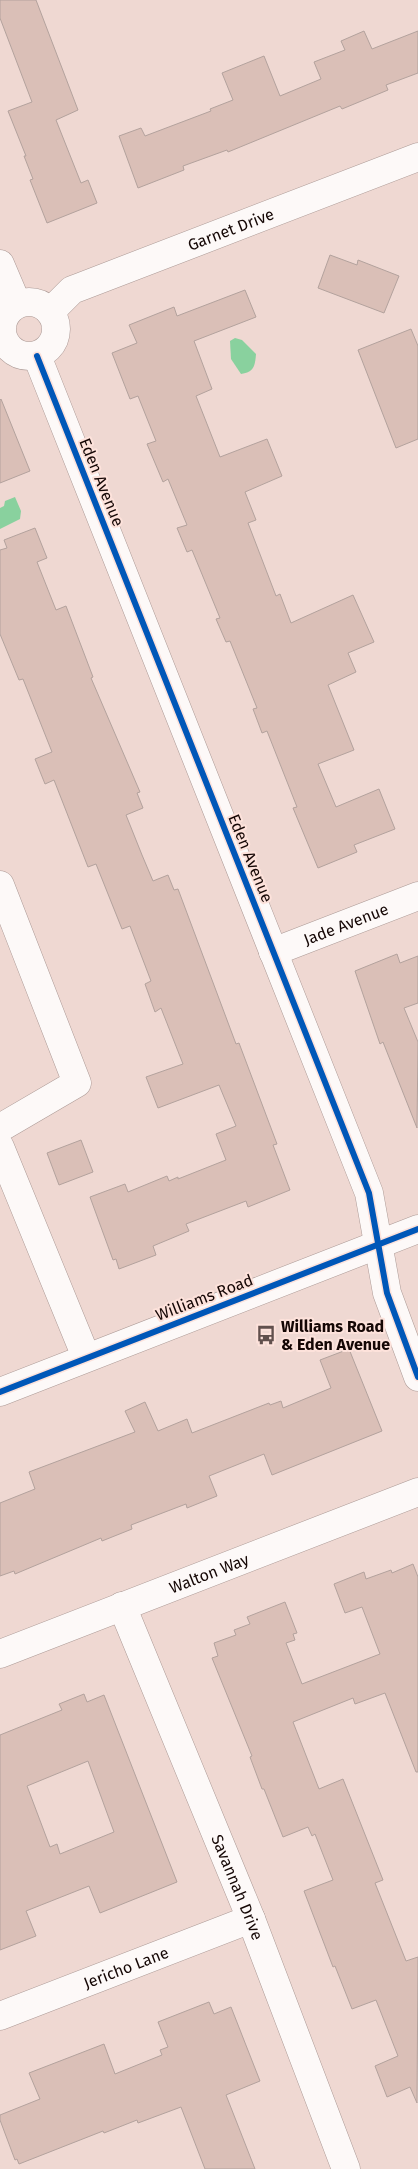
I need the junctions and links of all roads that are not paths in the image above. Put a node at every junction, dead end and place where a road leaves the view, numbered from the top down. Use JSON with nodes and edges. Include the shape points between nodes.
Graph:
{"nodes":[{"id":1,"x":418,"y":157,"type":"edge"},
{"id":2,"x":0,"y":264,"type":"edge"},
{"id":3,"x":17,"y":304,"type":"junction"},
{"id":4,"x":50,"y":312,"type":"junction"},
{"id":5,"x":3,"y":345,"type":"edge"},
{"id":6,"x":37,"y":356,"type":"junction"},
{"id":7,"x":0,"y":885,"type":"edge"},
{"id":8,"x":418,"y":896,"type":"edge"},
{"id":9,"x":273,"y":952,"type":"junction"},
{"id":10,"x":0,"y":1128,"type":"edge"},
{"id":11,"x":0,"y":1147,"type":"edge"},
{"id":12,"x":418,"y":1229,"type":"edge"},
{"id":13,"x":379,"y":1245,"type":"junction"},
{"id":14,"x":86,"y":1357,"type":"junction"},
{"id":15,"x":418,"y":1377,"type":"edge"},
{"id":16,"x":0,"y":1392,"type":"edge"},
{"id":17,"x":418,"y":1492,"type":"edge"},
{"id":18,"x":122,"y":1606,"type":"junction"},
{"id":19,"x":0,"y":1654,"type":"edge"},
{"id":20,"x":251,"y":1919,"type":"junction"},
{"id":21,"x":0,"y":2016,"type":"edge"},
{"id":22,"x":346,"y":2169,"type":"edge"}],
"edges":[{"from":1,"to":4,"type":"street","name":"Garnet Drive","via":[[72,290]]},
{"from":2,"to":3,"type":"street"},
{"from":3,"to":4,"type":"street","via":[[35,302]]},
{"from":3,"to":5,"type":"street","via":[[2,326]]},
{"from":4,"to":6,"type":"street","via":[[55,319],[56,337],[46,352]]},
{"from":5,"to":6,"type":"street","via":[[20,355]]},
{"from":6,"to":9,"type":"street","name":"Eden Avenue"},
{"from":7,"to":10,"type":"street","via":[[77,1084]]},
{"from":8,"to":9,"type":"street","name":"Jade Avenue"},
{"from":9,"to":13,"type":"street","name":"Eden Avenue","via":[[369,1192]]},
{"from":11,"to":14,"type":"street"},
{"from":12,"to":13,"type":"street","name":"Williams Road"},
{"from":13,"to":14,"type":"street","name":"Williams Road"},
{"from":13,"to":15,"type":"street","name":"Eden Avenue","via":[[387,1293]]},
{"from":14,"to":16,"type":"street","name":"Williams Road"},
{"from":17,"to":18,"type":"street","name":"Walton Way"},
{"from":18,"to":19,"type":"street","name":"Walton Way"},
{"from":18,"to":20,"type":"street","name":"Savannah Drive"},
{"from":20,"to":21,"type":"street","name":"Jericho Lane"},
{"from":20,"to":22,"type":"street","name":"Savannah Drive"}]}
